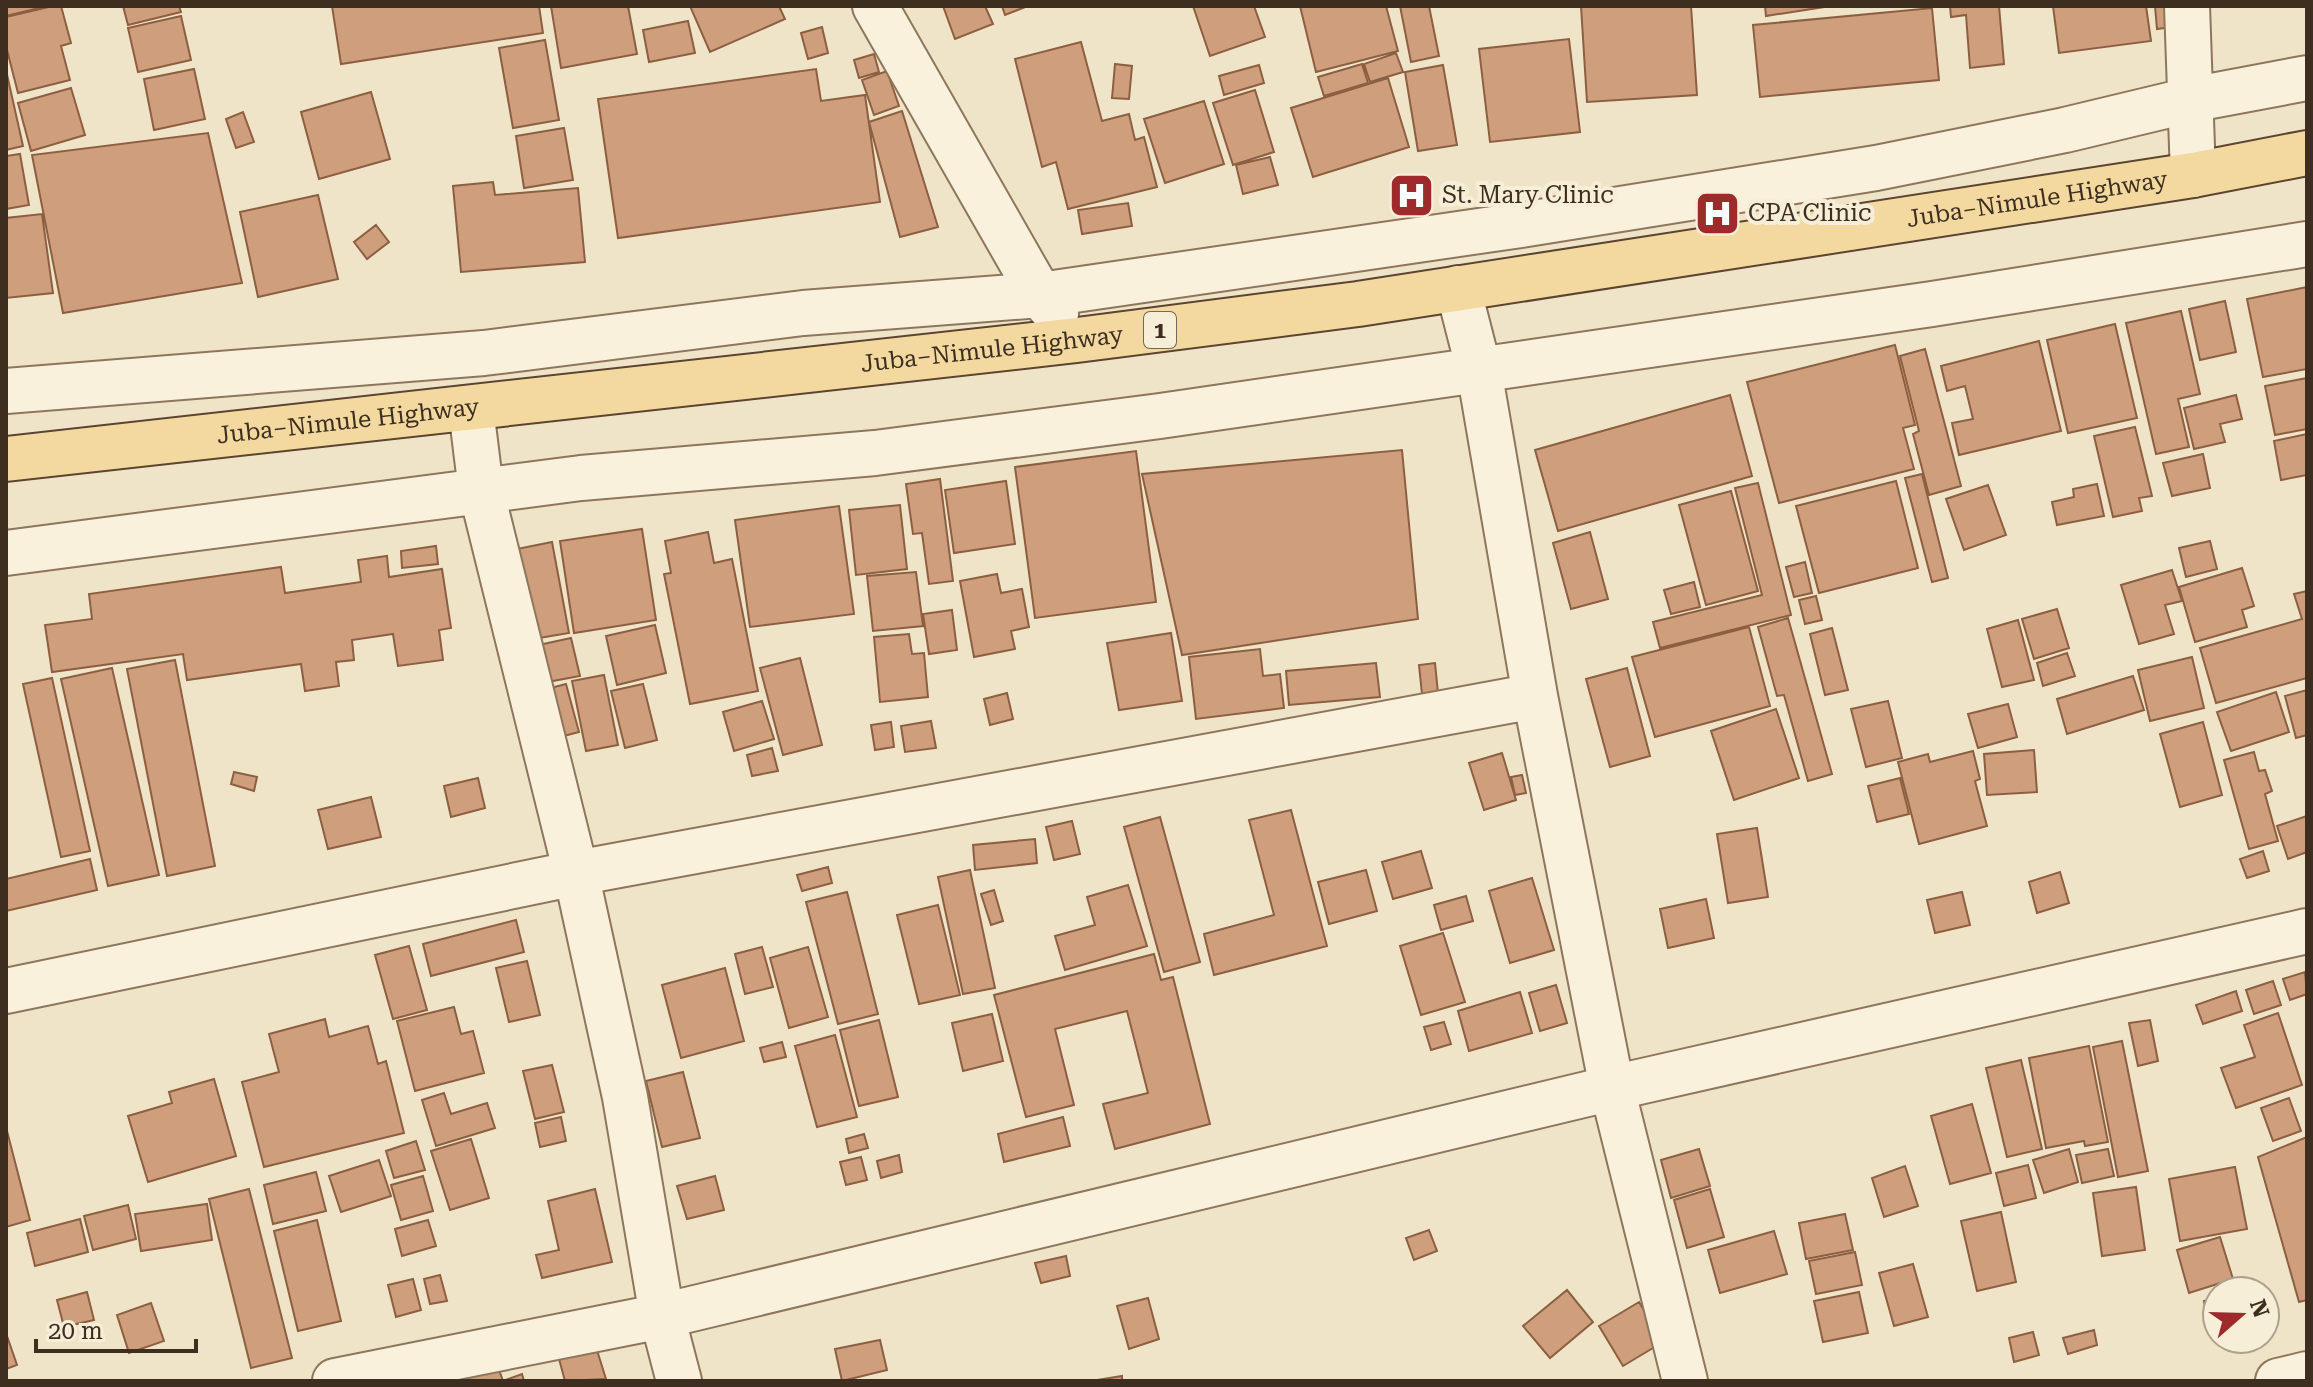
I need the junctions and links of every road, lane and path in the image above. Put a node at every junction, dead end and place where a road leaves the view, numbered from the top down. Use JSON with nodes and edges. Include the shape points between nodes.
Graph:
{"nodes":[{"id":1,"x":875,"y":6,"type":"edge"},
{"id":2,"x":2187,"y":6,"type":"edge"},
{"id":3,"x":2307,"y":78,"type":"edge"},
{"id":4,"x":2190,"y":100,"type":"junction"},
{"id":5,"x":2307,"y":153,"type":"edge"},
{"id":6,"x":2193,"y":175,"type":"junction"},
{"id":7,"x":2307,"y":244,"type":"edge"},
{"id":8,"x":1458,"y":288,"type":"junction"},
{"id":9,"x":1040,"y":295,"type":"junction"},
{"id":10,"x":1077,"y":340,"type":"junction"},
{"id":11,"x":1479,"y":370,"type":"junction"},
{"id":12,"x":6,"y":391,"type":"edge"},
{"id":13,"x":471,"y":409,"type":"junction"},
{"id":14,"x":6,"y":459,"type":"edge"},
{"id":15,"x":481,"y":490,"type":"junction"},
{"id":16,"x":6,"y":553,"type":"edge"},
{"id":17,"x":1535,"y":696,"type":"junction"},
{"id":18,"x":576,"y":873,"type":"junction"},
{"id":19,"x":2307,"y":931,"type":"edge"},
{"id":20,"x":6,"y":991,"type":"edge"},
{"id":21,"x":1612,"y":1088,"type":"junction"},
{"id":22,"x":662,"y":1316,"type":"junction"},
{"id":23,"x":2307,"y":1374,"type":"edge"},
{"id":24,"x":335,"y":1381,"type":"edge"},
{"id":25,"x":679,"y":1381,"type":"edge"},
{"id":26,"x":1685,"y":1381,"type":"edge"},
{"id":27,"x":2278,"y":1381,"type":"edge"}],
"edges":[{"from":1,"to":9,"type":"street"},
{"from":2,"to":4,"type":"street"},
{"from":3,"to":4,"type":"street"},
{"from":4,"to":6,"type":"street"},
{"from":4,"to":9,"type":"street","via":[[1876,168]]},
{"from":5,"to":6,"type":"main road","name":"Juba–Nimule Highway","number":"1"},
{"from":6,"to":8,"type":"main road","name":"Juba–Nimule Highway","number":"1"},
{"from":7,"to":11,"type":"street"},
{"from":8,"to":10,"type":"main road","name":"Juba–Nimule Highway","number":"1"},
{"from":8,"to":11,"type":"street"},
{"from":9,"to":10,"type":"street"},
{"from":9,"to":12,"type":"street","via":[[803,313],[484,353]]},
{"from":10,"to":13,"type":"main road","name":"Juba–Nimule Highway","number":"1"},
{"from":11,"to":15,"type":"street","via":[[875,453]]},
{"from":11,"to":17,"type":"street"},
{"from":13,"to":14,"type":"main road","name":"Juba–Nimule Highway","number":"1"},
{"from":13,"to":15,"type":"street"},
{"from":15,"to":16,"type":"street"},
{"from":15,"to":18,"type":"street"},
{"from":17,"to":18,"type":"street"},
{"from":17,"to":21,"type":"street"},
{"from":18,"to":20,"type":"street"},
{"from":18,"to":22,"type":"street","via":[[625,1097]]},
{"from":19,"to":21,"type":"street"},
{"from":21,"to":22,"type":"street"},
{"from":21,"to":26,"type":"street"},
{"from":22,"to":24,"type":"street"},
{"from":22,"to":25,"type":"street"},
{"from":23,"to":27,"type":"street"}]}
